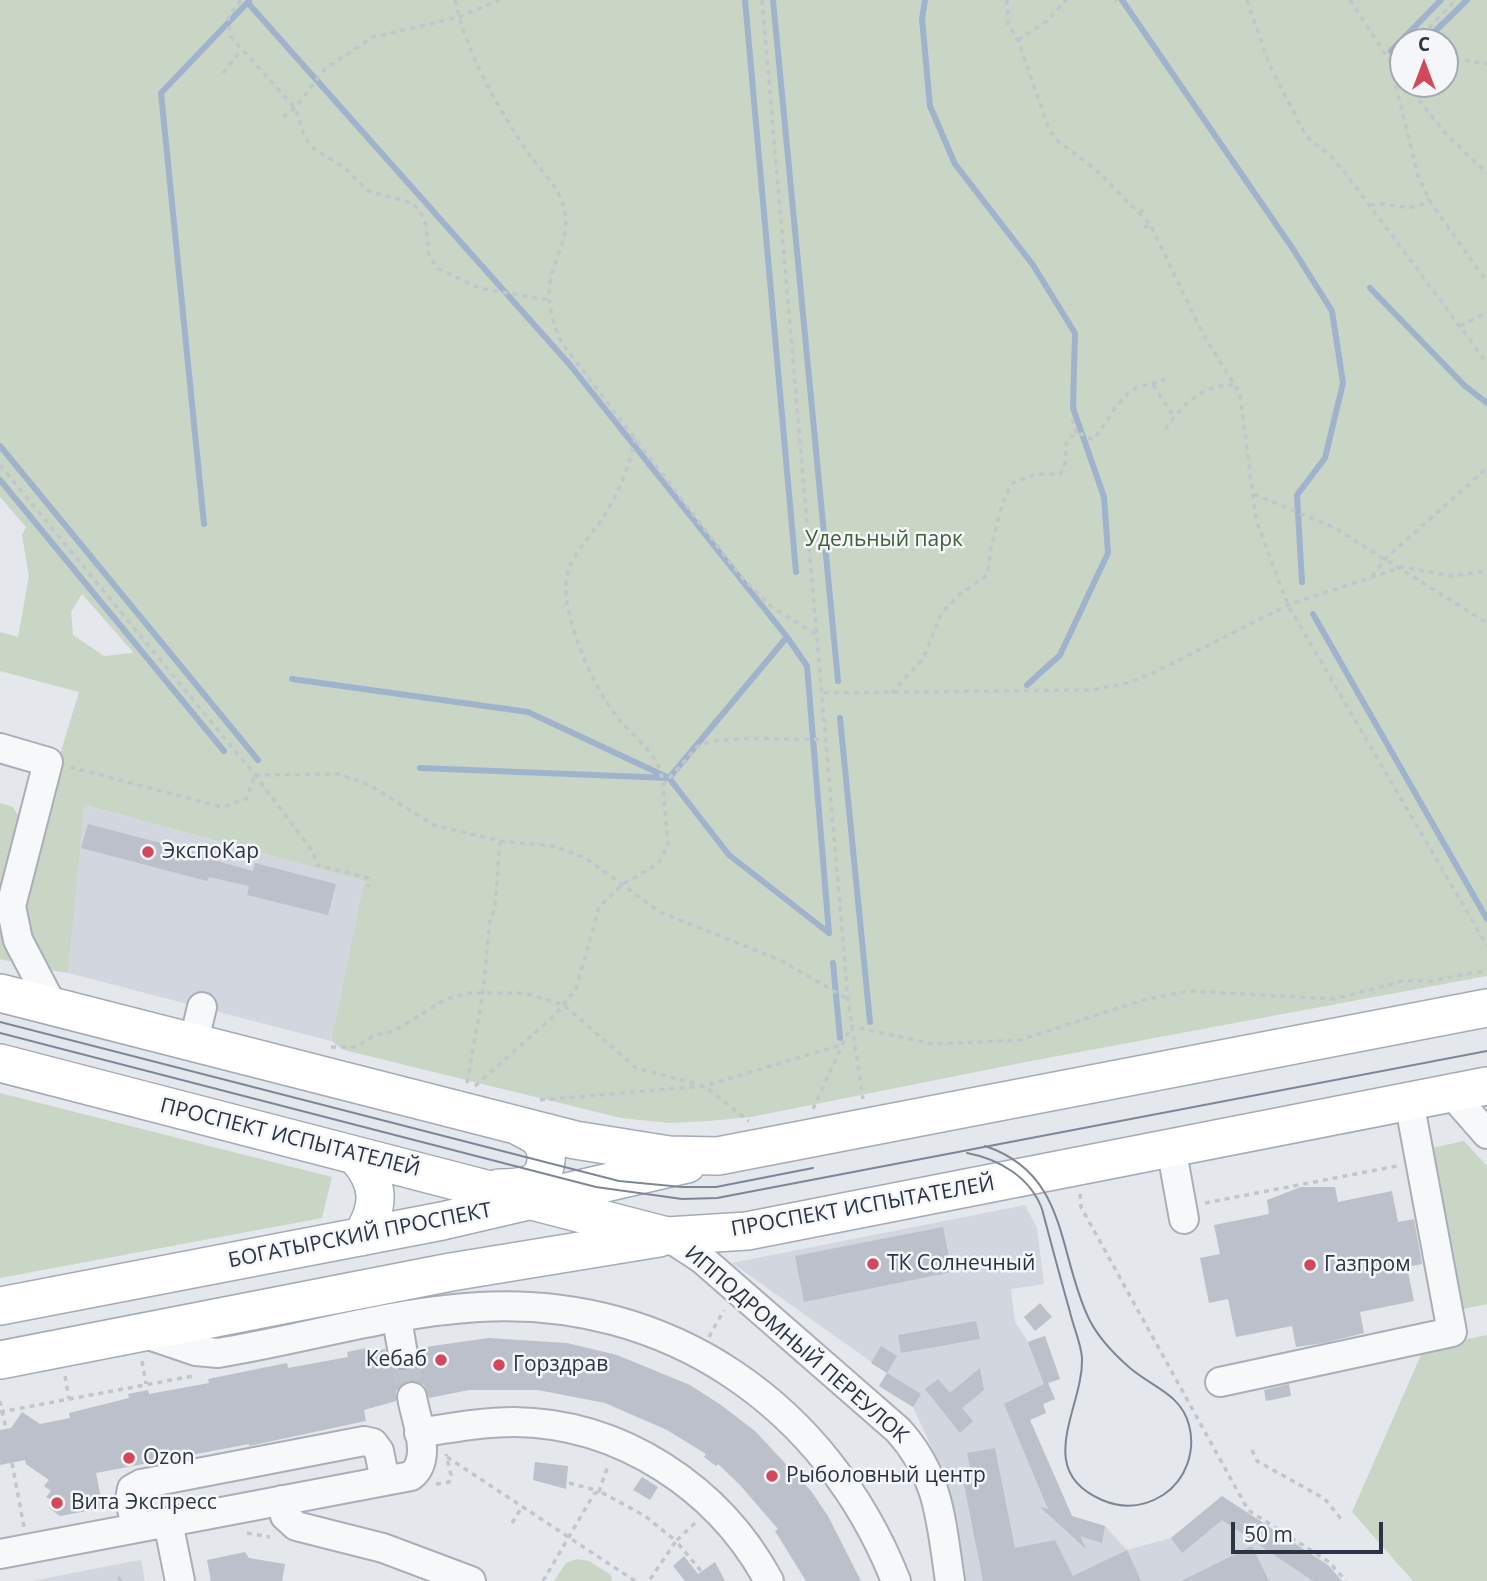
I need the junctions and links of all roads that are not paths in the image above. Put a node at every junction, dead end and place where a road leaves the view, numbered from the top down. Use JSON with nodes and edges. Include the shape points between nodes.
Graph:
{"nodes":[{"id":1,"x":0,"y":748,"type":"edge"},
{"id":2,"x":0,"y":993,"type":"edge"},
{"id":3,"x":53,"y":1007,"type":"junction"},
{"id":4,"x":202,"y":1007,"type":"dead end"},
{"id":5,"x":1487,"y":1008,"type":"edge"},
{"id":6,"x":193,"y":1044,"type":"junction"},
{"id":7,"x":0,"y":1063,"type":"edge"},
{"id":8,"x":1487,"y":1086,"type":"edge"},
{"id":9,"x":1451,"y":1093,"type":"junction"},
{"id":10,"x":1409,"y":1101,"type":"junction"},
{"id":11,"x":524,"y":1113,"type":"junction"},
{"id":12,"x":1487,"y":1134,"type":"edge"},
{"id":13,"x":1171,"y":1147,"type":"junction"},
{"id":14,"x":356,"y":1156,"type":"junction"},
{"id":15,"x":718,"y":1156,"type":"junction"},
{"id":16,"x":491,"y":1189,"type":"junction"},
{"id":17,"x":536,"y":1200,"type":"junction"},
{"id":18,"x":1183,"y":1213,"type":"road end"},
{"id":19,"x":667,"y":1236,"type":"junction"},
{"id":20,"x":361,"y":1237,"type":"junction"},
{"id":21,"x":0,"y":1306,"type":"edge"},
{"id":22,"x":397,"y":1319,"type":"junction"},
{"id":23,"x":225,"y":1334,"type":"junction"},
{"id":24,"x":403,"y":1353,"type":"tunnel mouth"},
{"id":25,"x":0,"y":1360,"type":"edge"},
{"id":26,"x":1220,"y":1382,"type":"dead end"},
{"id":27,"x":412,"y":1397,"type":"tunnel mouth"},
{"id":28,"x":419,"y":1433,"type":"junction"},
{"id":29,"x":385,"y":1481,"type":"junction"},
{"id":30,"x":282,"y":1500,"type":"junction"},
{"id":31,"x":168,"y":1522,"type":"junction"},
{"id":32,"x":136,"y":1528,"type":"junction"},
{"id":33,"x":0,"y":1554,"type":"edge"},
{"id":34,"x":180,"y":1581,"type":"edge"},
{"id":35,"x":471,"y":1581,"type":"edge"},
{"id":36,"x":769,"y":1581,"type":"edge"},
{"id":37,"x":896,"y":1581,"type":"edge"},
{"id":38,"x":950,"y":1581,"type":"edge"}],
"edges":[{"from":1,"to":3,"type":"street","via":[[48,762],[11,906],[18,940]]},
{"from":2,"to":3,"type":"main road"},
{"from":3,"to":6,"type":"main road"},
{"from":4,"to":6,"type":"street"},
{"from":5,"to":15,"type":"main road"},
{"from":6,"to":11,"type":"main road"},
{"from":7,"to":14,"type":"main road","name":"ПРОСПЕКТ ИСПЫТАТЕЛЕЙ"},
{"from":8,"to":9,"type":"main road","name":"ПРОСПЕКТ ИСПЫТАТЕЛЕЙ"},
{"from":9,"to":10,"type":"main road","name":"ПРОСПЕКТ ИСПЫТАТЕЛЕЙ"},
{"from":9,"to":12,"type":"street"},
{"from":10,"to":13,"type":"main road","name":"ПРОСПЕКТ ИСПЫТАТЕЛЕЙ"},
{"from":10,"to":26,"type":"street","via":[[1452,1332]]},
{"from":11,"to":15,"type":"main road","via":[[575,1140],[669,1155]]},
{"from":11,"to":16,"type":"main road","via":[[546,1150],[541,1178],[532,1185]]},
{"from":13,"to":18,"type":"street"},
{"from":13,"to":19,"type":"main road","name":"ПРОСПЕКТ ИСПЫТАТЕЛЕЙ","via":[[747,1231]]},
{"from":14,"to":16,"type":"main road","name":"ПРОСПЕКТ ИСПЫТАТЕЛЕЙ"},
{"from":14,"to":20,"type":"main road","via":[[369,1170],[377,1198]]},
{"from":15,"to":17,"type":"main road","name":"БОГАТЫРСКИЙ ПРОСПЕКТ"},
{"from":16,"to":17,"type":"main road","name":"ПРОСПЕКТ ИСПЫТАТЕЛЕЙ"},
{"from":17,"to":19,"type":"main road","name":"ПРОСПЕКТ ИСПЫТАТЕЛЕЙ"},
{"from":17,"to":20,"type":"main road","name":"БОГАТЫРСКИЙ ПРОСПЕКТ"},
{"from":19,"to":23,"type":"main road","via":[[451,1272]]},
{"from":19,"to":38,"type":"street","name":"ИППОДРОМНЫЙ ПЕРЕУЛОК","via":[[702,1259],[916,1449],[938,1499]]},
{"from":20,"to":21,"type":"main road","name":"БОГАТЫРСКИЙ ПРОСПЕКТ"},
{"from":22,"to":23,"type":"street"},
{"from":22,"to":24,"type":"street"},
{"from":22,"to":37,"type":"street","via":[[478,1307],[566,1310],[642,1329],[693,1350],[753,1388],[814,1443],[869,1520]]},
{"from":23,"to":25,"type":"main road"},
{"from":27,"to":28,"type":"street"},
{"from":28,"to":29,"type":"street","via":[[420,1469],[411,1476]]},
{"from":28,"to":36,"type":"street","via":[[516,1422],[568,1429],[617,1443],[668,1469],[713,1505]]},
{"from":29,"to":30,"type":"street"},
{"from":29,"to":32,"type":"street","via":[[379,1451],[364,1441],[203,1471],[132,1489]]},
{"from":30,"to":31,"type":"street"},
{"from":30,"to":35,"type":"street","via":[[285,1516],[296,1527],[383,1548]]},
{"from":31,"to":32,"type":"street"},
{"from":31,"to":34,"type":"street"},
{"from":32,"to":33,"type":"street"}]}
